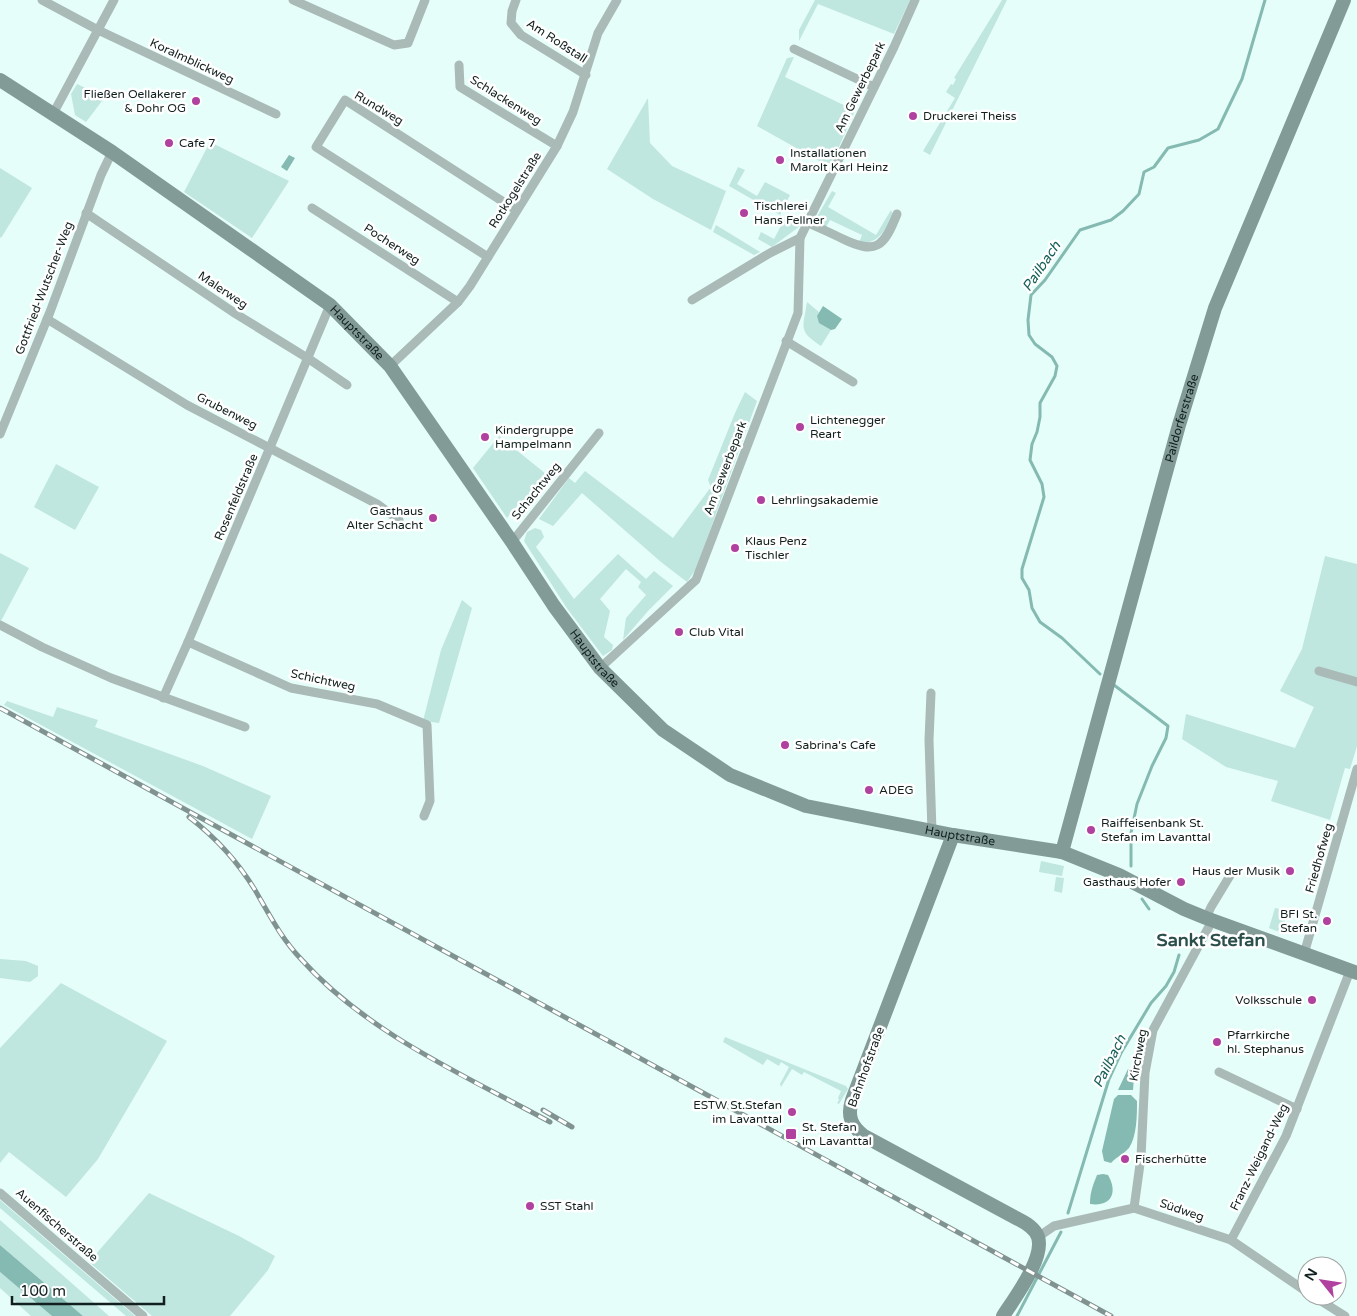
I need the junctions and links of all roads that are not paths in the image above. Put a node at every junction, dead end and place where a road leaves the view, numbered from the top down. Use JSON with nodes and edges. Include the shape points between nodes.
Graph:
{"nodes":[{"id":1,"x":42,"y":0,"type":"edge"},
{"id":2,"x":114,"y":0,"type":"edge"},
{"id":3,"x":293,"y":0,"type":"edge"},
{"id":4,"x":425,"y":0,"type":"edge"},
{"id":5,"x":516,"y":0,"type":"edge"},
{"id":6,"x":617,"y":0,"type":"edge"},
{"id":7,"x":916,"y":0,"type":"edge"},
{"id":8,"x":1344,"y":0,"type":"edge"},
{"id":9,"x":98,"y":30,"type":"junction"},
{"id":10,"x":794,"y":49,"type":"dead end"},
{"id":11,"x":459,"y":65,"type":"dead end"},
{"id":12,"x":586,"y":74,"type":"junction"},
{"id":13,"x":0,"y":80,"type":"edge"},
{"id":14,"x":874,"y":87,"type":"junction"},
{"id":15,"x":53,"y":114,"type":"junction"},
{"id":16,"x":276,"y":114,"type":"dead end"},
{"id":17,"x":557,"y":146,"type":"junction"},
{"id":18,"x":112,"y":152,"type":"junction"},
{"id":19,"x":312,"y":208,"type":"dead end"},
{"id":20,"x":516,"y":210,"type":"junction"},
{"id":21,"x":86,"y":214,"type":"junction"},
{"id":22,"x":897,"y":214,"type":"dead end"},
{"id":23,"x":807,"y":222,"type":"junction"},
{"id":24,"x":800,"y":238,"type":"junction"},
{"id":25,"x":488,"y":257,"type":"junction"},
{"id":26,"x":692,"y":300,"type":"dead end"},
{"id":27,"x":458,"y":302,"type":"junction"},
{"id":28,"x":330,"y":306,"type":"junction"},
{"id":29,"x":47,"y":319,"type":"junction"},
{"id":30,"x":786,"y":341,"type":"junction"},
{"id":31,"x":309,"y":359,"type":"junction"},
{"id":32,"x":390,"y":366,"type":"junction"},
{"id":33,"x":853,"y":382,"type":"dead end"},
{"id":34,"x":347,"y":385,"type":"dead end"},
{"id":35,"x":0,"y":434,"type":"edge"},
{"id":36,"x":599,"y":434,"type":"dead end"},
{"id":37,"x":270,"y":448,"type":"junction"},
{"id":38,"x":399,"y":520,"type":"dead end"},
{"id":39,"x":512,"y":542,"type":"junction"},
{"id":40,"x":0,"y":625,"type":"edge"},
{"id":41,"x":188,"y":642,"type":"junction"},
{"id":42,"x":600,"y":668,"type":"junction"},
{"id":43,"x":1319,"y":671,"type":"dead end"},
{"id":44,"x":1357,"y":682,"type":"edge"},
{"id":45,"x":931,"y":693,"type":"dead end"},
{"id":46,"x":163,"y":698,"type":"junction"},
{"id":47,"x":245,"y":727,"type":"dead end"},
{"id":48,"x":1357,"y":769,"type":"edge"},
{"id":49,"x":424,"y":816,"type":"dead end"},
{"id":50,"x":932,"y":831,"type":"junction"},
{"id":51,"x":953,"y":835,"type":"junction"},
{"id":52,"x":1062,"y":852,"type":"junction"},
{"id":53,"x":1231,"y":874,"type":"dead end"},
{"id":54,"x":1209,"y":920,"type":"junction"},
{"id":55,"x":1304,"y":954,"type":"junction"},
{"id":56,"x":1353,"y":972,"type":"edge"},
{"id":57,"x":1220,"y":1072,"type":"dead end"},
{"id":58,"x":1297,"y":1109,"type":"junction"},
{"id":59,"x":0,"y":1192,"type":"edge"},
{"id":60,"x":1134,"y":1208,"type":"junction"},
{"id":61,"x":1038,"y":1237,"type":"junction"},
{"id":62,"x":1231,"y":1240,"type":"junction"},
{"id":63,"x":1297,"y":1285,"type":"edge"},
{"id":64,"x":1329,"y":1306,"type":"edge"},
{"id":65,"x":144,"y":1316,"type":"edge"},
{"id":66,"x":1003,"y":1316,"type":"edge"},
{"id":67,"x":1345,"y":1316,"type":"edge"}],
"edges":[{"from":1,"to":9,"type":"street","name":"Koralmblickweg"},
{"from":2,"to":9,"type":"street"},
{"from":3,"to":4,"type":"street","via":[[394,45],[408,43]]},
{"from":5,"to":12,"type":"street","name":"Am Roßstall","via":[[511,23],[521,35]]},
{"from":6,"to":12,"type":"street","name":"Rotkogelstraße","via":[[598,33]]},
{"from":7,"to":14,"type":"street","name":"Am Gewerbepark"},
{"from":8,"to":52,"type":"main road","name":"Paildorferstraße","via":[[1215,308],[1179,425]]},
{"from":9,"to":15,"type":"street"},
{"from":9,"to":16,"type":"street","name":"Koralmblickweg"},
{"from":10,"to":14,"type":"street"},
{"from":11,"to":17,"type":"street","name":"Schlackenweg","via":[[460,87]]},
{"from":12,"to":17,"type":"street","name":"Rotkogelstraße"},
{"from":13,"to":15,"type":"main road","name":"Hauptstraße"},
{"from":14,"to":23,"type":"street","name":"Am Gewerbepark"},
{"from":15,"to":18,"type":"main road","name":"Hauptstraße"},
{"from":17,"to":20,"type":"street","name":"Rotkogelstraße"},
{"from":18,"to":21,"type":"street","name":"Gottfried-Wutscher-Weg"},
{"from":18,"to":28,"type":"main road","name":"Hauptstraße"},
{"from":19,"to":27,"type":"street","name":"Pocherweg"},
{"from":20,"to":25,"type":"street","name":"Rotkogelstraße"},
{"from":20,"to":25,"type":"street","name":"Rundweg","via":[[345,100],[316,147]]},
{"from":21,"to":29,"type":"street","name":"Gottfried-Wutscher-Weg"},
{"from":21,"to":31,"type":"street","name":"Malerweg"},
{"from":22,"to":23,"type":"street","via":[[882,241],[870,248],[859,247]]},
{"from":23,"to":24,"type":"street","name":"Am Gewerbepark"},
{"from":24,"to":26,"type":"street","via":[[770,252]]},
{"from":24,"to":30,"type":"street","name":"Am Gewerbepark","via":[[798,312]]},
{"from":25,"to":27,"type":"street","name":"Rotkogelstraße"},
{"from":27,"to":32,"type":"street","name":"Rotkogelstraße"},
{"from":28,"to":31,"type":"street","name":"Rosenfeldstraße"},
{"from":28,"to":32,"type":"main road","name":"Hauptstraße"},
{"from":29,"to":35,"type":"street","name":"Gottfried-Wutscher-Weg"},
{"from":29,"to":37,"type":"street","name":"Grubenweg","via":[[187,405]]},
{"from":30,"to":33,"type":"street"},
{"from":30,"to":42,"type":"street","name":"Am Gewerbepark","via":[[696,580]]},
{"from":31,"to":34,"type":"street","name":"Malerweg"},
{"from":31,"to":37,"type":"street","name":"Rosenfeldstraße"},
{"from":32,"to":39,"type":"main road","name":"Hauptstraße"},
{"from":36,"to":39,"type":"street","name":"Schachtweg"},
{"from":37,"to":38,"type":"street","name":"Grubenweg","via":[[377,504]]},
{"from":37,"to":41,"type":"street","name":"Rosenfeldstraße"},
{"from":39,"to":42,"type":"main road","name":"Hauptstraße"},
{"from":40,"to":46,"type":"street","via":[[111,678]]},
{"from":41,"to":46,"type":"street","name":"Rosenfeldstraße"},
{"from":41,"to":49,"type":"street","name":"Schichtweg","via":[[291,688],[377,704],[427,725],[430,801]]},
{"from":42,"to":50,"type":"main road","name":"Hauptstraße","via":[[663,730],[730,775],[806,806]]},
{"from":43,"to":44,"type":"street"},
{"from":45,"to":50,"type":"street"},
{"from":46,"to":47,"type":"street"},
{"from":48,"to":55,"type":"street","name":"Friedhofweg"},
{"from":50,"to":51,"type":"main road","name":"Hauptstraße"},
{"from":51,"to":52,"type":"main road","name":"Hauptstraße"},
{"from":51,"to":61,"type":"main road","name":"Bahnhofstraße","via":[[852,1100],[850,1121],[864,1136],[1022,1222]]},
{"from":52,"to":54,"type":"main road","name":"Hauptstraße","via":[[1119,875]]},
{"from":53,"to":54,"type":"street","name":"Kirchweg","via":[[1210,907]]},
{"from":54,"to":55,"type":"main road","name":"Hauptstraße"},
{"from":54,"to":60,"type":"street","name":"Kirchweg","via":[[1153,1030],[1145,1072],[1141,1157]]},
{"from":55,"to":56,"type":"main road","name":"Hauptstraße"},
{"from":56,"to":58,"type":"street","name":"Franz-Weigand-Weg"},
{"from":57,"to":58,"type":"street"},
{"from":58,"to":62,"type":"street","name":"Franz-Weigand-Weg"},
{"from":59,"to":65,"type":"street","name":"Auenfischerstraße"},
{"from":60,"to":61,"type":"street","via":[[1054,1226]]},
{"from":60,"to":62,"type":"street","name":"Südweg"},
{"from":61,"to":66,"type":"main road","via":[[1035,1263]]},
{"from":62,"to":63,"type":"street","name":"Südweg"},
{"from":64,"to":67,"type":"street"}]}
